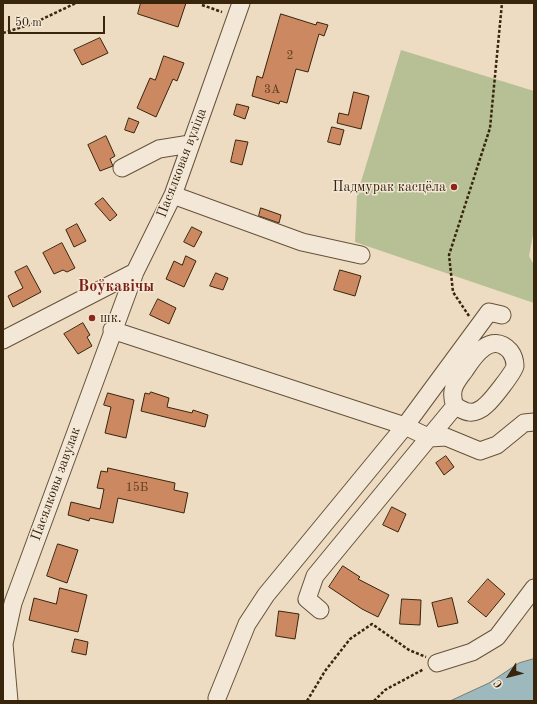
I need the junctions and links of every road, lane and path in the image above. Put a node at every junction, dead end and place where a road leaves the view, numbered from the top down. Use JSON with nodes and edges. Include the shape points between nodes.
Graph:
{"nodes":[{"id":1,"x":76,"y":3,"type":"edge"},
{"id":2,"x":502,"y":3,"type":"edge"},
{"id":3,"x":202,"y":5,"type":"dead end"},
{"id":4,"x":238,"y":10,"type":"edge"},
{"id":5,"x":3,"y":33,"type":"edge"},
{"id":6,"x":190,"y":144,"type":"junction"},
{"id":7,"x":122,"y":168,"type":"dead end"},
{"id":8,"x":173,"y":195,"type":"junction"},
{"id":9,"x":361,"y":255,"type":"dead end"},
{"id":10,"x":135,"y":272,"type":"junction"},
{"id":11,"x":502,"y":315,"type":"dead end"},
{"id":12,"x":478,"y":328,"type":"junction"},
{"id":13,"x":112,"y":330,"type":"junction"},
{"id":14,"x":3,"y":340,"type":"edge"},
{"id":15,"x":455,"y":406,"type":"dead end"},
{"id":16,"x":534,"y":422,"type":"edge"},
{"id":17,"x":405,"y":426,"type":"junction"},
{"id":18,"x":430,"y":438,"type":"junction"},
{"id":19,"x":534,"y":588,"type":"edge"},
{"id":20,"x":320,"y":610,"type":"dead end"},
{"id":21,"x":437,"y":662,"type":"junction"},
{"id":22,"x":217,"y":698,"type":"dead end"},
{"id":23,"x":9,"y":701,"type":"edge"},
{"id":24,"x":307,"y":701,"type":"edge"},
{"id":25,"x":374,"y":701,"type":"edge"}],
"edges":[{"from":1,"to":5,"type":"path","via":[[32,24]]},
{"from":2,"to":12,"type":"path","via":[[490,128],[449,255],[453,292]]},
{"from":3,"to":4,"type":"path"},
{"from":4,"to":6,"type":"street","name":"Пасялковая вуліца"},
{"from":6,"to":7,"type":"street","via":[[159,149]]},
{"from":6,"to":8,"type":"street","name":"Пасялковая вуліца"},
{"from":8,"to":9,"type":"street","via":[[302,242]]},
{"from":8,"to":10,"type":"street","name":"Пасялковая вуліца"},
{"from":10,"to":13,"type":"street","name":"Пасялковы завулак"},
{"from":10,"to":14,"type":"street"},
{"from":11,"to":12,"type":"street","via":[[489,312]]},
{"from":12,"to":17,"type":"street"},
{"from":13,"to":17,"type":"street"},
{"from":13,"to":23,"type":"street","name":"Пасялковы завулак","via":[[13,603],[4,644]]},
{"from":15,"to":18,"type":"street"},
{"from":16,"to":18,"type":"street","via":[[524,423],[497,445],[480,451],[446,438]]},
{"from":17,"to":18,"type":"street"},
{"from":17,"to":22,"type":"street","via":[[266,595],[247,624]]},
{"from":18,"to":20,"type":"street","via":[[315,576],[307,599]]},
{"from":19,"to":21,"type":"street","via":[[497,637],[472,652]]},
{"from":21,"to":24,"type":"path","via":[[409,650],[372,624],[350,639],[325,671]]},
{"from":21,"to":25,"type":"path","via":[[385,690]]}]}
